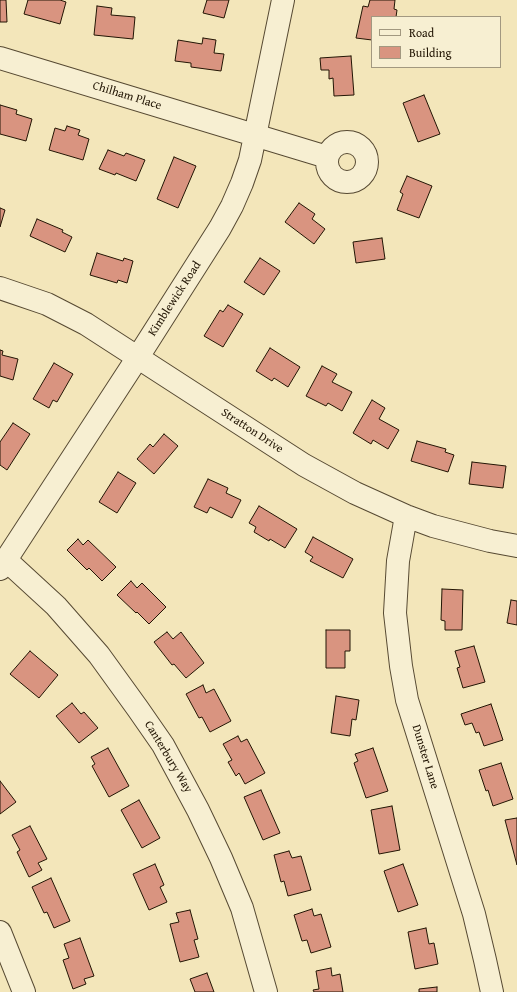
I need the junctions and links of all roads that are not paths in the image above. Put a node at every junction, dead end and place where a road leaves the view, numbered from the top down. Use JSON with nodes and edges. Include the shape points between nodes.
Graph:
{"nodes":[{"id":1,"x":283,"y":0,"type":"edge"},
{"id":2,"x":0,"y":58,"type":"edge"},
{"id":3,"x":255,"y":135,"type":"junction"},
{"id":4,"x":328,"y":157,"type":"dead end"},
{"id":5,"x":0,"y":288,"type":"edge"},
{"id":6,"x":138,"y":357,"type":"junction"},
{"id":7,"x":406,"y":516,"type":"junction"},
{"id":8,"x":517,"y":546,"type":"edge"},
{"id":9,"x":3,"y":564,"type":"edge"},
{"id":10,"x":0,"y":932,"type":"edge"},
{"id":11,"x":24,"y":992,"type":"edge"},
{"id":12,"x":266,"y":992,"type":"edge"},
{"id":13,"x":492,"y":992,"type":"edge"}],
"edges":[{"from":1,"to":3,"type":"street","name":"Kimblewick Road"},
{"from":2,"to":3,"type":"street","name":"Chilham Place"},
{"from":3,"to":4,"type":"street","name":"Chilham Place"},
{"from":3,"to":6,"type":"street","name":"Kimblewick Road","via":[[248,166],[232,206]]},
{"from":5,"to":6,"type":"street","name":"Stratton Drive","via":[[47,304],[86,324]]},
{"from":6,"to":7,"type":"street","name":"Stratton Drive","via":[[304,465],[355,493]]},
{"from":6,"to":9,"type":"street","name":"Kimblewick Road"},
{"from":7,"to":8,"type":"street","name":"Stratton Drive","via":[[433,526]]},
{"from":7,"to":13,"type":"street","name":"Dunster Lane","via":[[398,561],[395,613],[407,700],[474,914]]},
{"from":9,"to":12,"type":"street","name":"Canterbury Way","via":[[56,606],[99,655],[163,745],[198,810],[236,893]]},
{"from":10,"to":11,"type":"street"}]}
